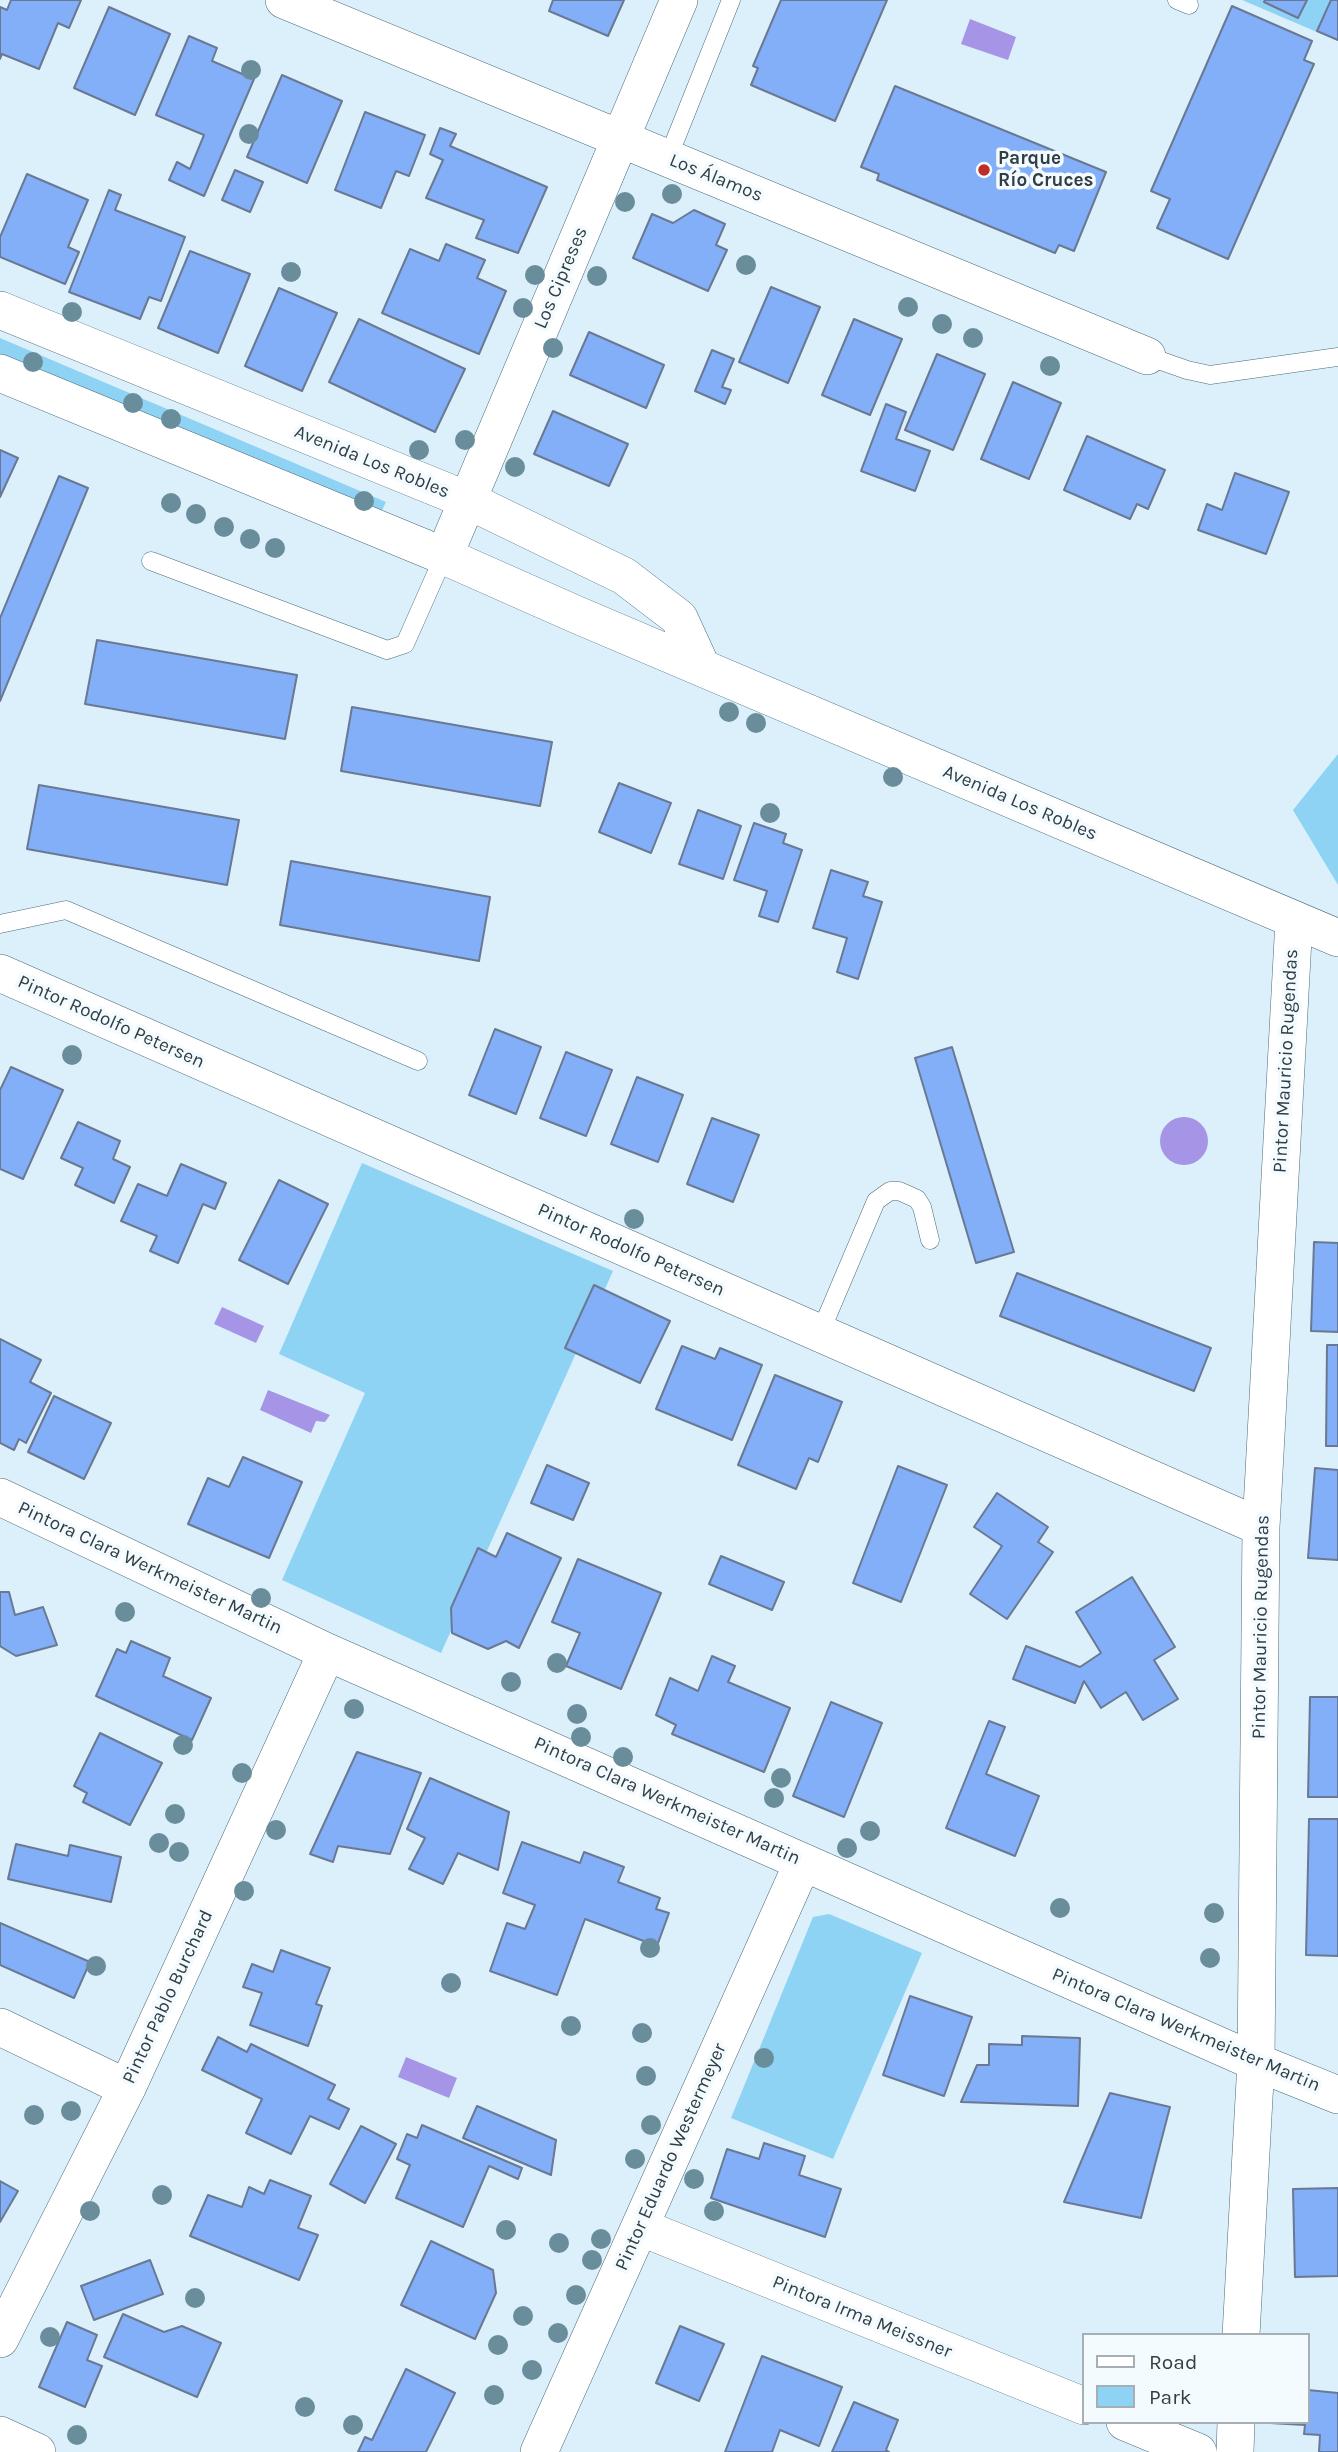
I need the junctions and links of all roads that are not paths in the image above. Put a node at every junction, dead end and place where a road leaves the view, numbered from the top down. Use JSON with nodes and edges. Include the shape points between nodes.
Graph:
{"nodes":[{"id":1,"x":284,"y":0,"type":"edge"},
{"id":2,"x":679,"y":0,"type":"edge"},
{"id":3,"x":731,"y":0,"type":"edge"},
{"id":4,"x":619,"y":138,"type":"junction"},
{"id":5,"x":668,"y":158,"type":"junction"},
{"id":6,"x":0,"y":310,"type":"edge"},
{"id":7,"x":1147,"y":356,"type":"joint"},
{"id":8,"x":1338,"y":358,"type":"edge"},
{"id":9,"x":0,"y":373,"type":"edge"},
{"id":10,"x":467,"y":500,"type":"junction"},
{"id":11,"x":444,"y":556,"type":"junction"},
{"id":12,"x":150,"y":561,"type":"dead end"},
{"id":13,"x":702,"y":668,"type":"junction"},
{"id":14,"x":1294,"y":920,"type":"junction"},
{"id":15,"x":0,"y":924,"type":"edge"},
{"id":16,"x":1338,"y":938,"type":"edge"},
{"id":17,"x":0,"y":973,"type":"edge"},
{"id":18,"x":418,"y":1061,"type":"dead end"},
{"id":19,"x":930,"y":1240,"type":"dead end"},
{"id":20,"x":820,"y":1333,"type":"junction"},
{"id":21,"x":0,"y":1497,"type":"edge"},
{"id":22,"x":1261,"y":1527,"type":"junction"},
{"id":23,"x":327,"y":1652,"type":"junction"},
{"id":24,"x":803,"y":1861,"type":"junction"},
{"id":25,"x":0,"y":2027,"type":"edge"},
{"id":26,"x":1256,"y":2062,"type":"junction"},
{"id":27,"x":127,"y":2088,"type":"junction"},
{"id":28,"x":1338,"y":2095,"type":"edge"},
{"id":29,"x":640,"y":2227,"type":"junction"},
{"id":30,"x":1241,"y":2333,"type":"edge"},
{"id":31,"x":0,"y":2339,"type":"edge"},
{"id":32,"x":1082,"y":2405,"type":"edge"},
{"id":33,"x":1130,"y":2424,"type":"edge"},
{"id":34,"x":1236,"y":2424,"type":"edge"},
{"id":35,"x":0,"y":2435,"type":"edge"},
{"id":36,"x":37,"y":2452,"type":"edge"},
{"id":37,"x":539,"y":2452,"type":"edge"},
{"id":38,"x":1198,"y":2452,"type":"edge"},
{"id":39,"x":1235,"y":2452,"type":"edge"}],
"edges":[{"from":1,"to":4,"type":"street","name":"Los Álamos"},
{"from":2,"to":4,"type":"street","name":"Los Cipreses"},
{"from":3,"to":5,"type":"lane"},
{"from":4,"to":5,"type":"street","name":"Los Álamos"},
{"from":4,"to":10,"type":"street","name":"Los Cipreses"},
{"from":5,"to":7,"type":"street","name":"Los Álamos"},
{"from":6,"to":10,"type":"street","name":"Avenida Los Robles"},
{"from":7,"to":8,"type":"lane","via":[[1210,375]]},
{"from":9,"to":11,"type":"street","name":"Avenida Los Robles"},
{"from":10,"to":11,"type":"street","name":"Los Cipreses"},
{"from":10,"to":13,"type":"street","name":"Avenida Los Robles","via":[[624,576],[680,618]]},
{"from":11,"to":12,"type":"lane","via":[[405,644],[387,650]]},
{"from":11,"to":13,"type":"street","name":"Avenida Los Robles"},
{"from":13,"to":14,"type":"street","name":"Avenida Los Robles"},
{"from":14,"to":16,"type":"street","name":"Avenida Los Robles"},
{"from":14,"to":22,"type":"street","name":"Pintor Mauricio Rugendas"},
{"from":15,"to":18,"type":"lane","via":[[66,910]]},
{"from":17,"to":20,"type":"street","name":"Pintor Rodolfo Petersen"},
{"from":19,"to":20,"type":"lane","via":[[916,1199],[890,1191],[876,1200]]},
{"from":20,"to":22,"type":"street","name":"Pintor Rodolfo Petersen"},
{"from":21,"to":23,"type":"street","name":"Pintora Clara Werkmeister Martin"},
{"from":22,"to":26,"type":"street","name":"Pintor Mauricio Rugendas"},
{"from":23,"to":24,"type":"street","name":"Pintora Clara Werkmeister Martin"},
{"from":23,"to":27,"type":"street","name":"Pintor Pablo Burchard"},
{"from":24,"to":26,"type":"street","name":"Pintora Clara Werkmeister Martin"},
{"from":24,"to":29,"type":"street","name":"Pintor Eduardo Westermeyer"},
{"from":25,"to":27,"type":"street"},
{"from":26,"to":28,"type":"street","name":"Pintora Clara Werkmeister Martin"},
{"from":26,"to":30,"type":"street","name":"Pintor Mauricio Rugendas"},
{"from":27,"to":31,"type":"street","name":"Pintor Pablo Burchard"},
{"from":29,"to":32,"type":"street","name":"Pintora Irma Meissner"},
{"from":29,"to":37,"type":"street","name":"Pintor Eduardo Westermeyer"},
{"from":33,"to":38,"type":"street"},
{"from":34,"to":39,"type":"street"},
{"from":35,"to":36,"type":"street"}]}
